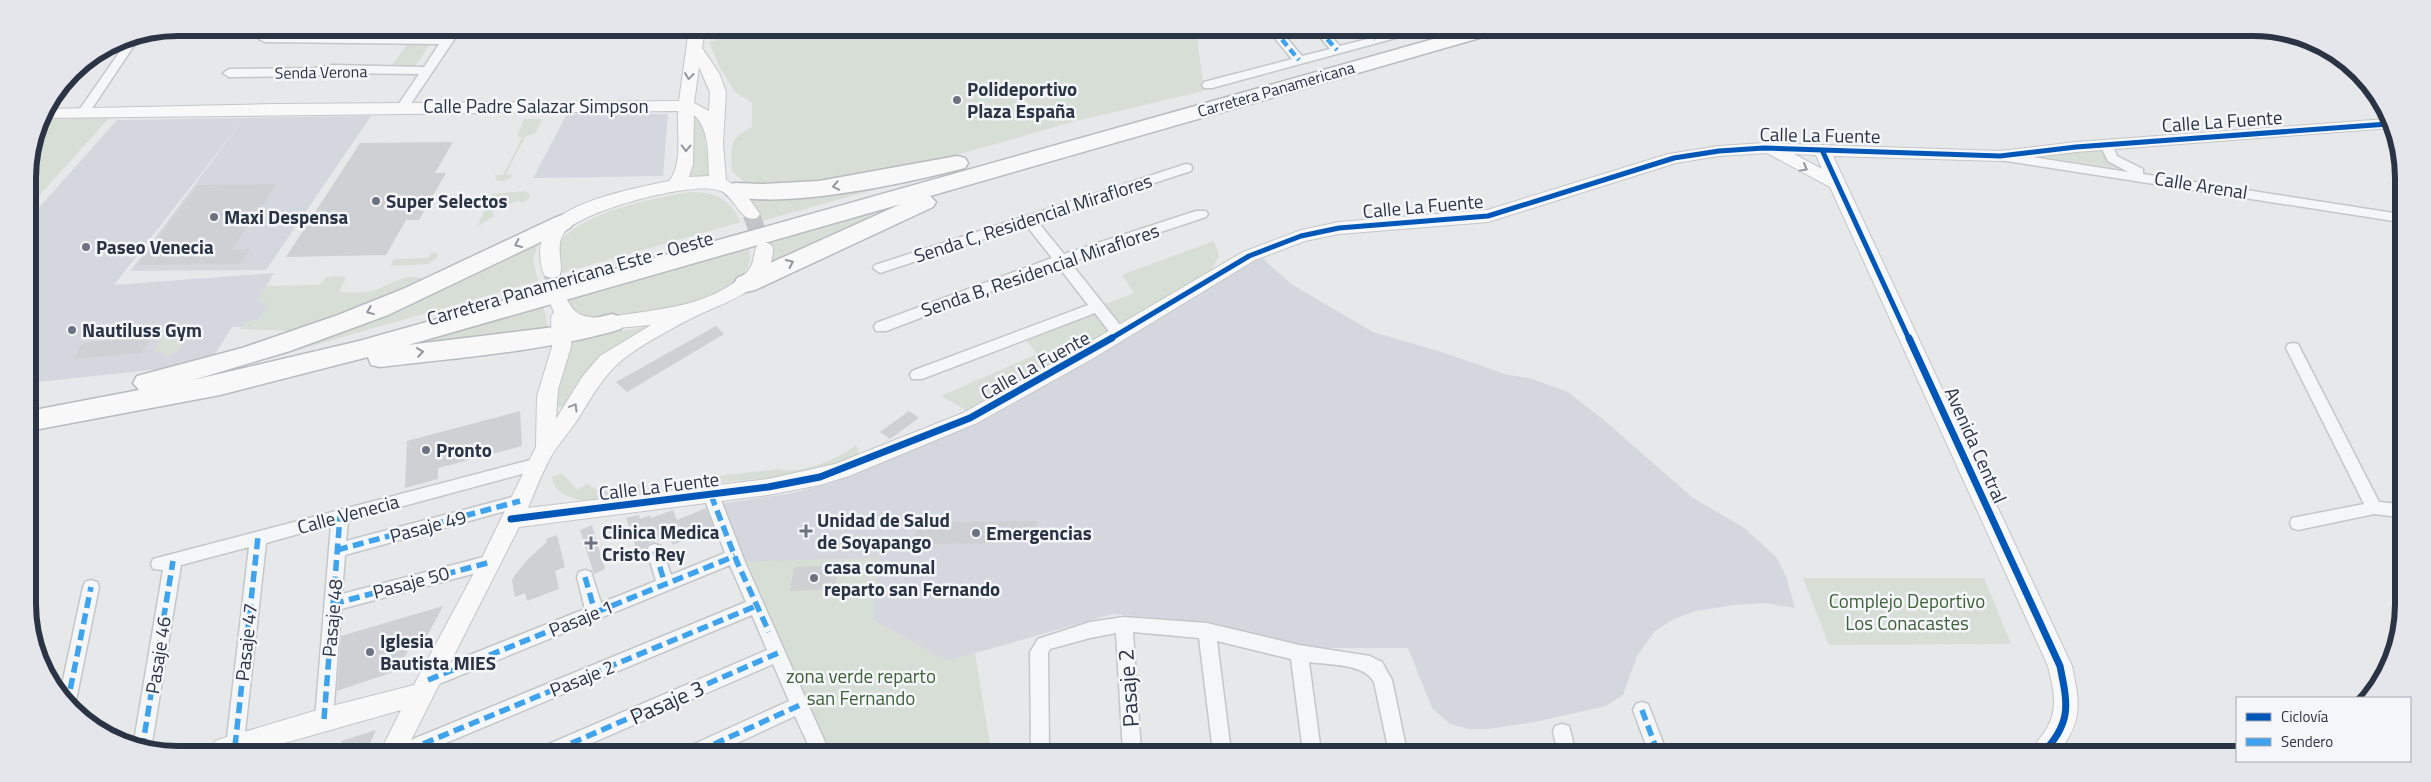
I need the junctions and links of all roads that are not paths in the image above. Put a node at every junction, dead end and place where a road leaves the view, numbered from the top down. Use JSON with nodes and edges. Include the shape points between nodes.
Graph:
{"nodes":[{"id":1,"x":450,"y":36,"type":"edge"},
{"id":2,"x":696,"y":36,"type":"edge"},
{"id":3,"x":1279,"y":36,"type":"edge"},
{"id":4,"x":1324,"y":36,"type":"edge"},
{"id":5,"x":1372,"y":36,"type":"edge"},
{"id":6,"x":1389,"y":36,"type":"edge"},
{"id":7,"x":1439,"y":36,"type":"edge"},
{"id":8,"x":1465,"y":36,"type":"edge"},
{"id":9,"x":265,"y":39,"type":"dead end"},
{"id":10,"x":1375,"y":40,"type":"junction"},
{"id":11,"x":447,"y":41,"type":"junction"},
{"id":12,"x":129,"y":45,"type":"edge"},
{"id":13,"x":694,"y":47,"type":"junction"},
{"id":14,"x":1337,"y":50,"type":"junction"},
{"id":15,"x":1299,"y":60,"type":"junction"},
{"id":16,"x":419,"y":71,"type":"junction"},
{"id":17,"x":229,"y":73,"type":"dead end"},
{"id":18,"x":715,"y":83,"type":"junction"},
{"id":19,"x":1208,"y":85,"type":"dead end"},
{"id":20,"x":686,"y":106,"type":"junction"},
{"id":21,"x":332,"y":108,"type":"junction"},
{"id":22,"x":394,"y":108,"type":"junction"},
{"id":23,"x":222,"y":110,"type":"junction"},
{"id":24,"x":82,"y":113,"type":"junction"},
{"id":25,"x":52,"y":114,"type":"edge"},
{"id":26,"x":262,"y":116,"type":"junction"},
{"id":27,"x":2384,"y":124,"type":"edge"},
{"id":28,"x":1106,"y":130,"type":"junction"},
{"id":29,"x":715,"y":144,"type":"junction"},
{"id":30,"x":2111,"y":144,"type":"junction"},
{"id":31,"x":1070,"y":147,"type":"junction"},
{"id":32,"x":1770,"y":149,"type":"junction"},
{"id":33,"x":1822,"y":150,"type":"junction"},
{"id":34,"x":1849,"y":150,"type":"junction"},
{"id":35,"x":2000,"y":156,"type":"junction"},
{"id":36,"x":1186,"y":168,"type":"dead end"},
{"id":37,"x":1836,"y":177,"type":"junction"},
{"id":38,"x":2150,"y":177,"type":"junction"},
{"id":39,"x":674,"y":186,"type":"junction"},
{"id":40,"x":726,"y":187,"type":"junction"},
{"id":41,"x":750,"y":214,"type":"tunnel mouth"},
{"id":42,"x":1201,"y":214,"type":"dead end"},
{"id":43,"x":2395,"y":217,"type":"edge"},
{"id":44,"x":1028,"y":220,"type":"junction"},
{"id":45,"x":562,"y":223,"type":"junction"},
{"id":46,"x":764,"y":248,"type":"tunnel mouth"},
{"id":47,"x":1062,"y":260,"type":"junction"},
{"id":48,"x":880,"y":268,"type":"dead end"},
{"id":49,"x":552,"y":272,"type":"tunnel mouth"},
{"id":50,"x":746,"y":284,"type":"junction"},
{"id":51,"x":1097,"y":307,"type":"junction"},
{"id":52,"x":690,"y":311,"type":"junction"},
{"id":53,"x":612,"y":323,"type":"junction"},
{"id":54,"x":881,"y":327,"type":"dead end"},
{"id":55,"x":564,"y":334,"type":"junction"},
{"id":56,"x":1119,"y":334,"type":"junction"},
{"id":57,"x":2293,"y":348,"type":"dead end"},
{"id":58,"x":917,"y":375,"type":"dead end"},
{"id":59,"x":109,"y":392,"type":"junction"},
{"id":60,"x":36,"y":404,"type":"edge"},
{"id":61,"x":36,"y":421,"type":"edge"},
{"id":62,"x":36,"y":427,"type":"edge"},
{"id":63,"x":542,"y":455,"type":"junction"},
{"id":64,"x":710,"y":495,"type":"junction"},
{"id":65,"x":2374,"y":508,"type":"junction"},
{"id":66,"x":516,"y":510,"type":"junction"},
{"id":67,"x":2395,"y":511,"type":"edge"},
{"id":68,"x":340,"y":516,"type":"junction"},
{"id":69,"x":2298,"y":523,"type":"dead end"},
{"id":70,"x":258,"y":538,"type":"junction"},
{"id":71,"x":337,"y":550,"type":"junction"},
{"id":72,"x":654,"y":551,"type":"dead end"},
{"id":73,"x":735,"y":556,"type":"junction"},
{"id":74,"x":166,"y":562,"type":"joint"},
{"id":75,"x":491,"y":562,"type":"junction"},
{"id":76,"x":585,"y":577,"type":"dead end"},
{"id":77,"x":665,"y":584,"type":"junction"},
{"id":78,"x":91,"y":588,"type":"dead end"},
{"id":79,"x":332,"y":604,"type":"junction"},
{"id":80,"x":756,"y":606,"type":"junction"},
{"id":81,"x":595,"y":612,"type":"junction"},
{"id":82,"x":1124,"y":624,"type":"junction"},
{"id":83,"x":1208,"y":631,"type":"junction"},
{"id":84,"x":778,"y":653,"type":"junction"},
{"id":85,"x":1299,"y":653,"type":"junction"},
{"id":86,"x":424,"y":687,"type":"junction"},
{"id":87,"x":68,"y":694,"type":"edge"},
{"id":88,"x":800,"y":705,"type":"junction"},
{"id":89,"x":1642,"y":710,"type":"dead end"},
{"id":90,"x":324,"y":719,"type":"junction"},
{"id":91,"x":1562,"y":732,"type":"dead end"},
{"id":92,"x":143,"y":741,"type":"edge"},
{"id":93,"x":1221,"y":745,"type":"edge"},
{"id":94,"x":1311,"y":745,"type":"edge"},
{"id":95,"x":1397,"y":745,"type":"edge"},
{"id":96,"x":1565,"y":745,"type":"edge"},
{"id":97,"x":1655,"y":745,"type":"edge"},
{"id":98,"x":2050,"y":745,"type":"edge"},
{"id":99,"x":229,"y":746,"type":"edge"},
{"id":100,"x":236,"y":746,"type":"edge"},
{"id":101,"x":395,"y":746,"type":"edge"},
{"id":102,"x":418,"y":746,"type":"edge"},
{"id":103,"x":566,"y":746,"type":"edge"},
{"id":104,"x":711,"y":746,"type":"edge"},
{"id":105,"x":818,"y":746,"type":"edge"},
{"id":106,"x":1040,"y":746,"type":"edge"},
{"id":107,"x":1132,"y":746,"type":"edge"}],
"edges":[{"from":1,"to":11,"type":"street"},
{"from":2,"to":13,"type":"street"},
{"from":3,"to":15,"type":"street"},
{"from":4,"to":14,"type":"street"},
{"from":5,"to":10,"type":"street"},
{"from":6,"to":10,"type":"street"},
{"from":7,"to":28,"type":"highway","name":"Carretera Panamericana"},
{"from":8,"to":31,"type":"highway","name":"Carretera Panamericana"},
{"from":9,"to":11,"type":"street"},
{"from":10,"to":14,"type":"street"},
{"from":11,"to":16,"type":"street"},
{"from":12,"to":24,"type":"street"},
{"from":13,"to":18,"type":"street"},
{"from":13,"to":20,"type":"street","one_way":true},
{"from":14,"to":15,"type":"street"},
{"from":15,"to":19,"type":"street"},
{"from":16,"to":17,"type":"street","name":"Senda Verona","via":[[333,69]]},
{"from":16,"to":22,"type":"street"},
{"from":18,"to":20,"type":"street","via":[[705,98]]},
{"from":18,"to":29,"type":"street","via":[[718,98]]},
{"from":20,"to":22,"type":"street","name":"Calle Padre Salazar Simpson"},
{"from":20,"to":29,"type":"street","via":[[699,110],[706,119]]},
{"from":20,"to":39,"type":"street","one_way":true,"via":[[685,164]]},
{"from":21,"to":22,"type":"street","name":"Calle Padre Salazar Simpson"},
{"from":21,"to":23,"type":"street","name":"Calle Padre Salazar Simpson"},
{"from":21,"to":26,"type":"street","via":[[310,112],[271,112]]},
{"from":22,"to":26,"type":"street","name":"Calle Padre Salazar Simpson","via":[[365,114]]},
{"from":23,"to":24,"type":"street","name":"Calle Padre Salazar Simpson"},
{"from":23,"to":26,"type":"street","name":"Calle Padre Salazar Simpson"},
{"from":24,"to":25,"type":"street","name":"Calle Padre Salazar Simpson"},
{"from":27,"to":30,"type":"street","name":"Calle La Fuente"},
{"from":28,"to":40,"type":"highway","one_way":true,"via":[[972,160],[812,190],[766,193]]},
{"from":28,"to":59,"type":"highway","name":"Carretera Panamericana Este - Oeste","via":[[330,345]]},
{"from":29,"to":40,"type":"street"},
{"from":30,"to":35,"type":"street","name":"Calle La Fuente"},
{"from":30,"to":38,"type":"street","via":[[2108,148],[2112,158]]},
{"from":50,"to":31,"type":"highway","one_way":true,"via":[[878,222],[968,184]]},
{"from":31,"to":61,"type":"highway","name":"Carretera Panamericana Este - Oeste","via":[[359,350],[220,385]]},
{"from":32,"to":33,"type":"street","name":"Calle La Fuente"},
{"from":32,"to":37,"type":"street","one_way":true},
{"from":32,"to":56,"type":"street","name":"Calle La Fuente","via":[[1719,151],[1674,158],[1488,216],[1339,228],[1301,236],[1250,256]]},
{"from":33,"to":34,"type":"street","name":"Calle La Fuente"},
{"from":33,"to":37,"type":"street","name":"Avenida Central"},
{"from":34,"to":35,"type":"street","name":"Calle La Fuente"},
{"from":34,"to":37,"type":"street","via":[[1840,156]]},
{"from":35,"to":38,"type":"street","name":"Calle Arenal"},
{"from":36,"to":44,"type":"street","name":"Senda C, Residencial Miraflores"},
{"from":37,"to":98,"type":"street","name":"Avenida Central","via":[[2060,666],[2067,698],[2061,726]]},
{"from":38,"to":43,"type":"street","name":"Calle Arenal"},
{"from":39,"to":40,"type":"street","via":[[692,182]]},
{"from":39,"to":45,"type":"street","via":[[599,208]]},
{"from":40,"to":41,"type":"street"},
{"from":42,"to":47,"type":"street","name":"Senda B, Residencial Miraflores"},
{"from":44,"to":47,"type":"street"},
{"from":44,"to":48,"type":"street","name":"Senda C, Residencial Miraflores"},
{"from":45,"to":49,"type":"street","via":[[548,252]]},
{"from":45,"to":59,"type":"highway","one_way":true,"via":[[411,295],[326,329],[230,361]]},
{"from":46,"to":50,"type":"street","via":[[764,262],[760,270]]},
{"from":47,"to":51,"type":"street"},
{"from":47,"to":54,"type":"street","name":"Senda B, Residencial Miraflores"},
{"from":50,"to":52,"type":"street"},
{"from":51,"to":56,"type":"street"},
{"from":51,"to":58,"type":"street"},
{"from":52,"to":53,"type":"street"},
{"from":63,"to":52,"type":"street","one_way":true,"via":[[589,382],[607,361]]},
{"from":53,"to":55,"type":"highway"},
{"from":53,"to":55,"type":"street","via":[[584,322],[568,315],[559,304]]},
{"from":62,"to":55,"type":"highway","one_way":true,"via":[[270,382],[350,363]]},
{"from":55,"to":63,"type":"street","via":[[548,390]]},
{"from":56,"to":64,"type":"street","name":"Calle La Fuente","via":[[970,418],[906,446],[820,477]]},
{"from":57,"to":65,"type":"street"},
{"from":59,"to":60,"type":"highway","name":"Carretera Panamericana Este - Oeste"},
{"from":63,"to":66,"type":"street"},
{"from":63,"to":68,"type":"street","name":"Calle Venecia"},
{"from":64,"to":66,"type":"street","name":"Calle La Fuente"},
{"from":64,"to":73,"type":"street"},
{"from":65,"to":67,"type":"street"},
{"from":65,"to":69,"type":"street"},
{"from":66,"to":71,"type":"street","name":"Pasaje 49"},
{"from":66,"to":75,"type":"street"},
{"from":68,"to":70,"type":"street","name":"Calle Venecia"},
{"from":68,"to":71,"type":"street","name":"Pasaje 48"},
{"from":70,"to":74,"type":"street","name":"Calle Venecia"},
{"from":70,"to":99,"type":"street","name":"Pasaje 47"},
{"from":71,"to":79,"type":"street","name":"Pasaje 48"},
{"from":72,"to":77,"type":"street"},
{"from":73,"to":77,"type":"street","name":"Pasaje 1"},
{"from":73,"to":80,"type":"street"},
{"from":74,"to":92,"type":"street","name":"Pasaje 46"},
{"from":75,"to":79,"type":"street","name":"Pasaje 50"},
{"from":75,"to":86,"type":"street"},
{"from":76,"to":81,"type":"street"},
{"from":77,"to":81,"type":"street","name":"Pasaje 1"},
{"from":78,"to":87,"type":"street"},
{"from":79,"to":90,"type":"street","name":"Pasaje 48"},
{"from":80,"to":84,"type":"street"},
{"from":80,"to":102,"type":"street","name":"Pasaje 2"},
{"from":81,"to":86,"type":"street","name":"Pasaje 1"},
{"from":82,"to":83,"type":"street"},
{"from":82,"to":106,"type":"street","via":[[1044,644],[1039,652]]},
{"from":82,"to":107,"type":"street","name":"Pasaje 2"},
{"from":83,"to":85,"type":"street"},
{"from":83,"to":93,"type":"street"},
{"from":84,"to":88,"type":"street"},
{"from":84,"to":103,"type":"street","name":"Pasaje 3"},
{"from":85,"to":94,"type":"street"},
{"from":85,"to":95,"type":"street","via":[[1364,662],[1376,668],[1383,680]]},
{"from":86,"to":90,"type":"street"},
{"from":86,"to":101,"type":"street"},
{"from":88,"to":104,"type":"street"},
{"from":88,"to":105,"type":"street"},
{"from":89,"to":97,"type":"street"},
{"from":90,"to":100,"type":"street"},
{"from":91,"to":96,"type":"street"}]}
